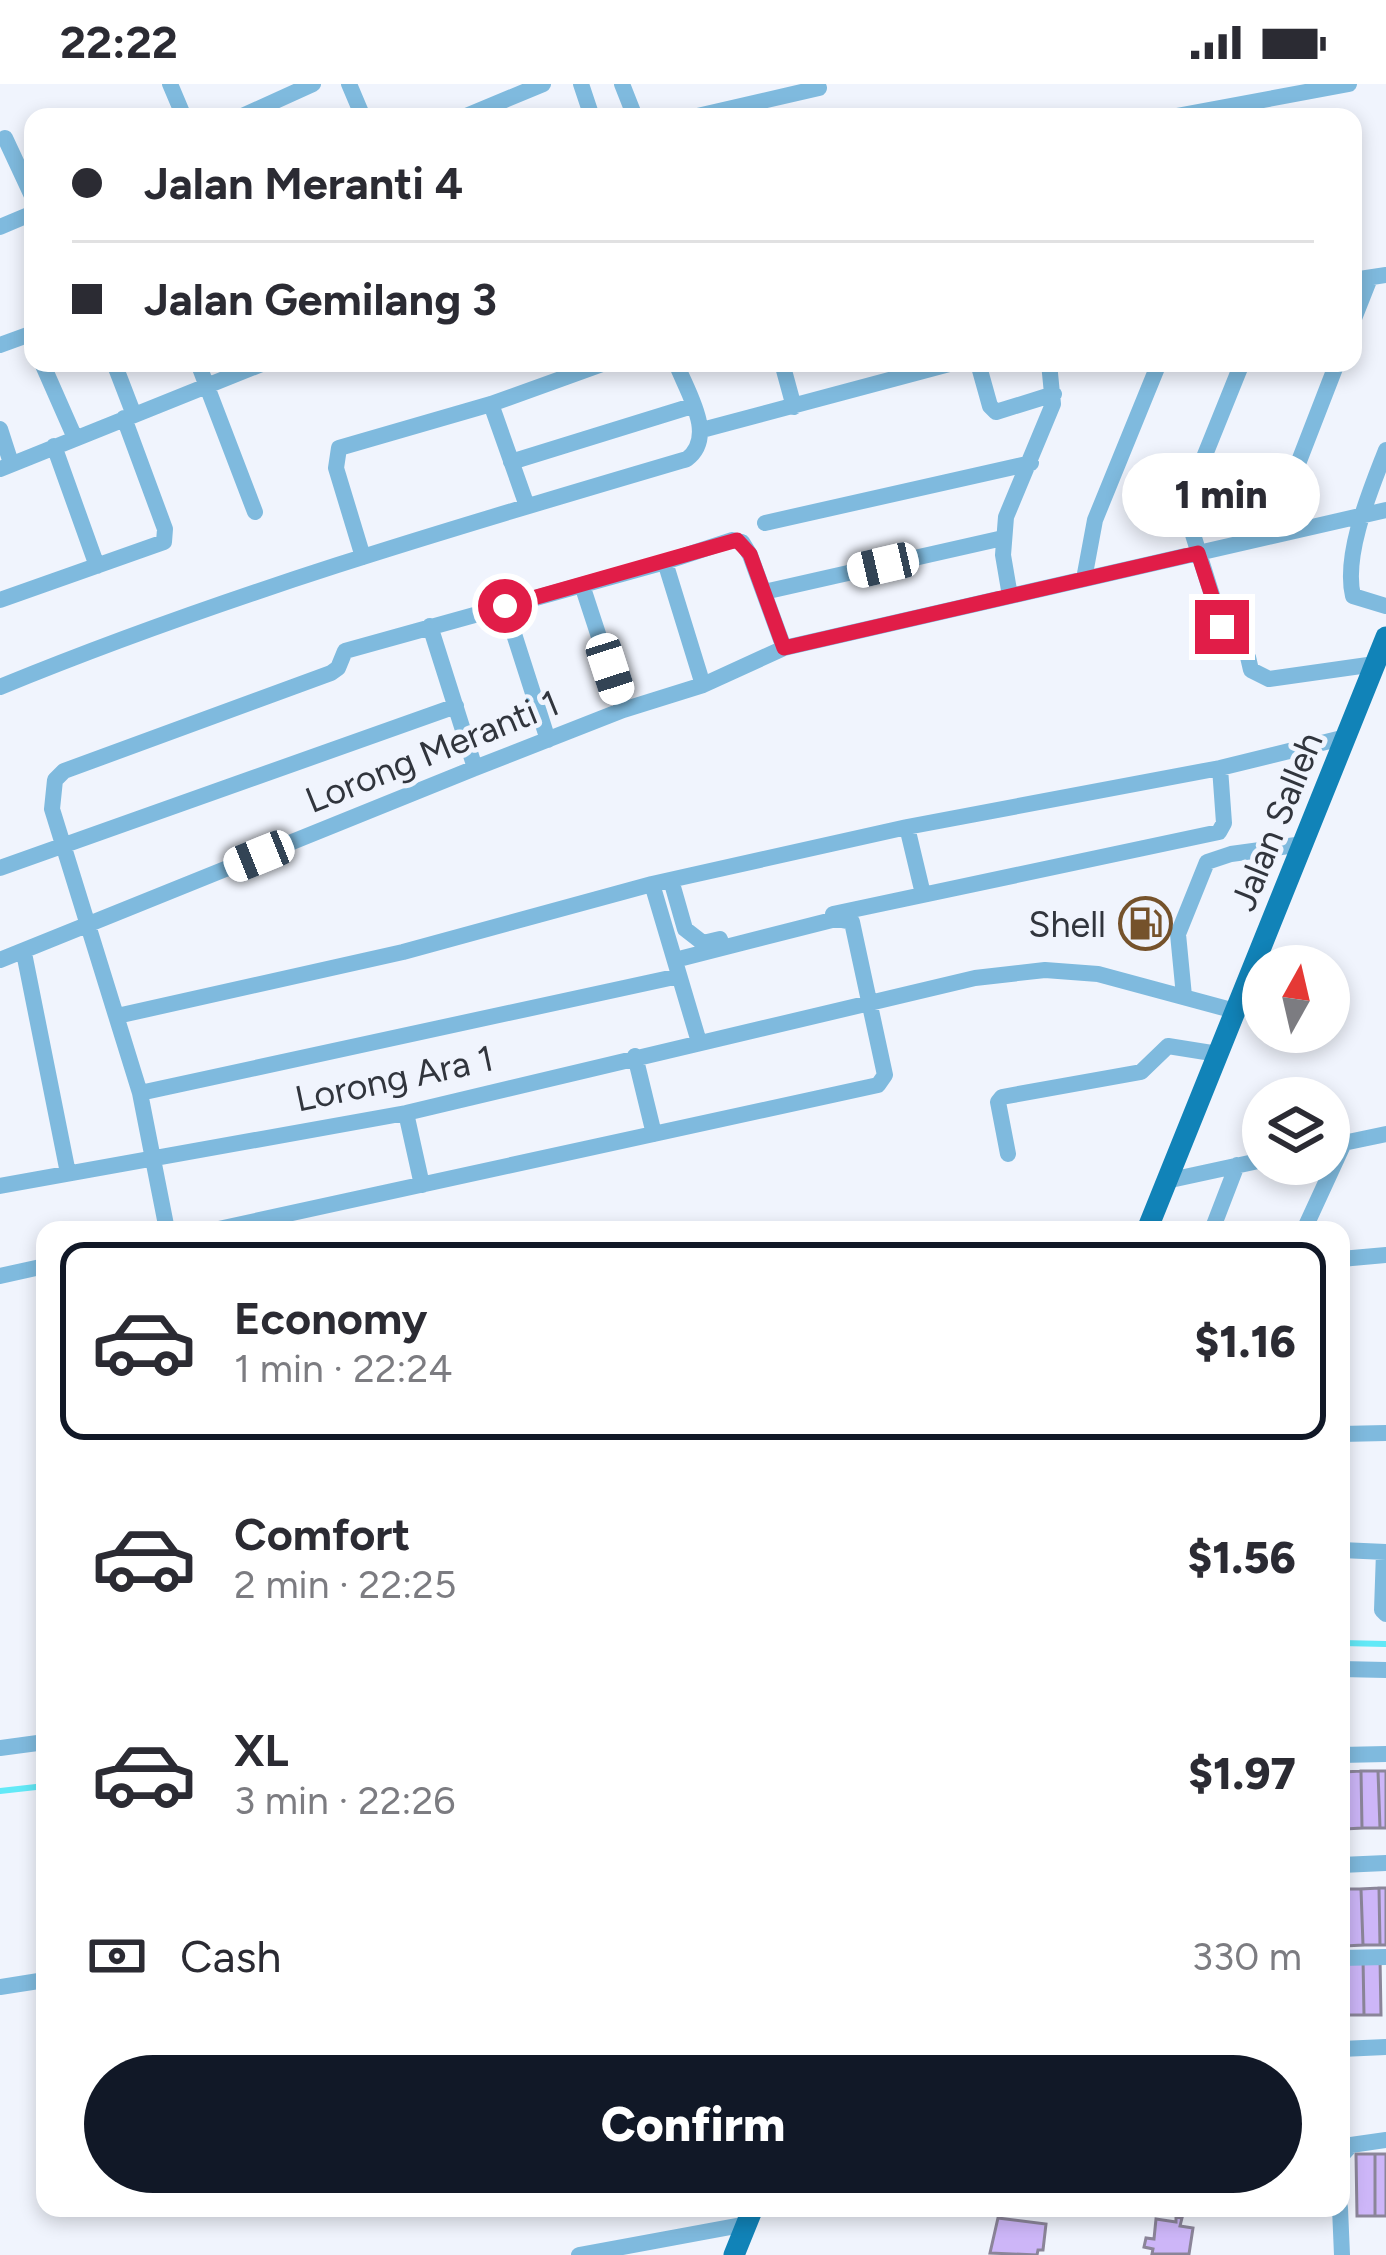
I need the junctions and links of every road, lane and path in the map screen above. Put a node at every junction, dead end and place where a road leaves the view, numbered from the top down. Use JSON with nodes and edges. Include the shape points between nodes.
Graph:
{"nodes":[{"id":1,"x":1349,"y":84,"type":"edge"},
{"id":2,"x":306,"y":86,"type":"edge"},
{"id":3,"x":534,"y":86,"type":"edge"},
{"id":4,"x":819,"y":88,"type":"dead end"},
{"id":5,"x":259,"y":108,"type":"edge"},
{"id":6,"x":488,"y":108,"type":"edge"},
{"id":7,"x":732,"y":108,"type":"edge"},
{"id":8,"x":1220,"y":108,"type":"edge"},
{"id":9,"x":5,"y":138,"type":"dead end"},
{"id":10,"x":24,"y":178,"type":"edge"},
{"id":11,"x":46,"y":372,"type":"edge"},
{"id":12,"x":116,"y":372,"type":"edge"},
{"id":13,"x":201,"y":372,"type":"edge"},
{"id":14,"x":241,"y":372,"type":"edge"},
{"id":15,"x":580,"y":372,"type":"edge"},
{"id":16,"x":679,"y":372,"type":"edge"},
{"id":17,"x":785,"y":372,"type":"edge"},
{"id":18,"x":920,"y":372,"type":"edge"},
{"id":19,"x":980,"y":372,"type":"edge"},
{"id":20,"x":1050,"y":372,"type":"edge"},
{"id":21,"x":1155,"y":372,"type":"edge"},
{"id":22,"x":1238,"y":372,"type":"edge"},
{"id":23,"x":1333,"y":372,"type":"edge"},
{"id":24,"x":206,"y":386,"type":"junction"},
{"id":25,"x":1054,"y":394,"type":"junction"},
{"id":26,"x":491,"y":404,"type":"junction"},
{"id":27,"x":692,"y":406,"type":"junction"},
{"id":28,"x":794,"y":406,"type":"junction"},
{"id":29,"x":129,"y":417,"type":"junction"},
{"id":30,"x":0,"y":429,"type":"edge"},
{"id":31,"x":702,"y":430,"type":"junction"},
{"id":32,"x":75,"y":438,"type":"junction"},
{"id":33,"x":55,"y":446,"type":"junction"},
{"id":34,"x":1386,"y":449,"type":"edge"},
{"id":35,"x":511,"y":462,"type":"junction"},
{"id":36,"x":1031,"y":463,"type":"junction"},
{"id":37,"x":6,"y":466,"type":"edge"},
{"id":38,"x":527,"y":506,"type":"junction"},
{"id":39,"x":1386,"y":510,"type":"edge"},
{"id":40,"x":255,"y":512,"type":"dead end"},
{"id":41,"x":1362,"y":515,"type":"junction"},
{"id":42,"x":765,"y":523,"type":"dead end"},
{"id":43,"x":1270,"y":536,"type":"junction"},
{"id":44,"x":1003,"y":538,"type":"junction"},
{"id":45,"x":1198,"y":553,"type":"junction"},
{"id":46,"x":363,"y":557,"type":"junction"},
{"id":47,"x":665,"y":562,"type":"junction"},
{"id":48,"x":97,"y":566,"type":"junction"},
{"id":49,"x":1084,"y":579,"type":"junction"},
{"id":50,"x":582,"y":586,"type":"junction"},
{"id":51,"x":764,"y":592,"type":"junction"},
{"id":52,"x":1010,"y":596,"type":"junction"},
{"id":53,"x":0,"y":600,"type":"edge"},
{"id":54,"x":505,"y":606,"type":"junction"},
{"id":55,"x":1386,"y":606,"type":"edge"},
{"id":56,"x":430,"y":626,"type":"junction"},
{"id":57,"x":1222,"y":627,"type":"dead end"},
{"id":58,"x":1386,"y":638,"type":"edge"},
{"id":59,"x":784,"y":648,"type":"junction"},
{"id":60,"x":1248,"y":657,"type":"dead end"},
{"id":61,"x":1375,"y":664,"type":"junction"},
{"id":62,"x":703,"y":685,"type":"junction"},
{"id":63,"x":0,"y":687,"type":"edge"},
{"id":64,"x":456,"y":706,"type":"junction"},
{"id":65,"x":623,"y":710,"type":"junction"},
{"id":66,"x":1346,"y":736,"type":"junction"},
{"id":67,"x":548,"y":740,"type":"junction"},
{"id":68,"x":476,"y":768,"type":"junction"},
{"id":69,"x":1220,"y":768,"type":"junction"},
{"id":70,"x":907,"y":827,"type":"junction"},
{"id":71,"x":1303,"y":844,"type":"junction"},
{"id":72,"x":62,"y":848,"type":"junction"},
{"id":73,"x":0,"y":868,"type":"edge"},
{"id":74,"x":671,"y":880,"type":"junction"},
{"id":75,"x":652,"y":884,"type":"junction"},
{"id":76,"x":923,"y":894,"type":"junction"},
{"id":77,"x":86,"y":927,"type":"junction"},
{"id":78,"x":24,"y":953,"type":"junction"},
{"id":79,"x":0,"y":960,"type":"edge"},
{"id":80,"x":677,"y":968,"type":"junction"},
{"id":81,"x":1184,"y":995,"type":"junction"},
{"id":82,"x":869,"y":1001,"type":"junction"},
{"id":83,"x":1235,"y":1011,"type":"junction"},
{"id":84,"x":117,"y":1016,"type":"junction"},
{"id":85,"x":699,"y":1042,"type":"junction"},
{"id":86,"x":1218,"y":1054,"type":"junction"},
{"id":87,"x":635,"y":1056,"type":"junction"},
{"id":88,"x":140,"y":1093,"type":"junction"},
{"id":89,"x":406,"y":1113,"type":"junction"},
{"id":90,"x":654,"y":1134,"type":"junction"},
{"id":91,"x":1386,"y":1134,"type":"edge"},
{"id":92,"x":1350,"y":1141,"type":"edge"},
{"id":93,"x":1009,"y":1154,"type":"dead end"},
{"id":94,"x":154,"y":1157,"type":"junction"},
{"id":95,"x":1242,"y":1164,"type":"edge"},
{"id":96,"x":1237,"y":1165,"type":"junction"},
{"id":97,"x":68,"y":1173,"type":"junction"},
{"id":98,"x":1166,"y":1181,"type":"junction"},
{"id":99,"x":422,"y":1185,"type":"junction"},
{"id":100,"x":1321,"y":1185,"type":"edge"},
{"id":101,"x":0,"y":1186,"type":"edge"},
{"id":102,"x":165,"y":1221,"type":"edge"},
{"id":103,"x":256,"y":1221,"type":"edge"},
{"id":104,"x":1150,"y":1221,"type":"edge"},
{"id":105,"x":1215,"y":1221,"type":"edge"},
{"id":106,"x":1307,"y":1221,"type":"edge"},
{"id":107,"x":1386,"y":1255,"type":"edge"},
{"id":108,"x":1350,"y":1258,"type":"edge"},
{"id":109,"x":36,"y":1268,"type":"edge"},
{"id":110,"x":0,"y":1276,"type":"edge"},
{"id":111,"x":1386,"y":1433,"type":"edge"},
{"id":112,"x":1350,"y":1434,"type":"edge"},
{"id":113,"x":1350,"y":1550,"type":"edge"},
{"id":114,"x":1385,"y":1552,"type":"edge"},
{"id":115,"x":1386,"y":1614,"type":"edge"},
{"id":116,"x":1350,"y":1669,"type":"edge"},
{"id":117,"x":1386,"y":1670,"type":"edge"},
{"id":118,"x":36,"y":1743,"type":"edge"},
{"id":119,"x":0,"y":1748,"type":"edge"},
{"id":120,"x":1386,"y":1754,"type":"edge"},
{"id":121,"x":1350,"y":1755,"type":"edge"},
{"id":122,"x":1350,"y":1864,"type":"edge"},
{"id":123,"x":1386,"y":1864,"type":"edge"},
{"id":124,"x":1386,"y":1957,"type":"edge"},
{"id":125,"x":1350,"y":1958,"type":"edge"},
{"id":126,"x":36,"y":1981,"type":"edge"},
{"id":127,"x":0,"y":1987,"type":"edge"},
{"id":128,"x":1386,"y":2048,"type":"edge"},
{"id":129,"x":1350,"y":2049,"type":"edge"},
{"id":130,"x":1386,"y":2140,"type":"edge"},
{"id":131,"x":1350,"y":2146,"type":"edge"},
{"id":132,"x":746,"y":2217,"type":"edge"},
{"id":133,"x":750,"y":2217,"type":"edge"},
{"id":134,"x":1340,"y":2217,"type":"edge"},
{"id":135,"x":578,"y":2255,"type":"edge"},
{"id":136,"x":734,"y":2255,"type":"edge"},
{"id":137,"x":1342,"y":2255,"type":"edge"}],
"edges":[{"from":1,"to":8,"type":"street"},
{"from":2,"to":5,"type":"street"},
{"from":3,"to":6,"type":"street"},
{"from":4,"to":7,"type":"street"},
{"from":9,"to":10,"type":"street"},
{"from":11,"to":32,"type":"street"},
{"from":12,"to":29,"type":"street"},
{"from":13,"to":24,"type":"street"},
{"from":14,"to":24,"type":"street"},
{"from":15,"to":26,"type":"street"},
{"from":16,"to":27,"type":"street"},
{"from":17,"to":28,"type":"street"},
{"from":18,"to":28,"type":"street"},
{"from":19,"to":25,"type":"street","via":[[996,412]]},
{"from":20,"to":25,"type":"street"},
{"from":21,"to":49,"type":"street","via":[[1095,520]]},
{"from":22,"to":45,"type":"street","via":[[1190,488]]},
{"from":23,"to":43,"type":"street"},
{"from":24,"to":29,"type":"street"},
{"from":24,"to":40,"type":"street"},
{"from":25,"to":36,"type":"street"},
{"from":26,"to":35,"type":"street"},
{"from":26,"to":46,"type":"street","via":[[339,448],[336,468]]},
{"from":27,"to":31,"type":"street"},
{"from":27,"to":35,"type":"street"},
{"from":28,"to":31,"type":"street"},
{"from":29,"to":32,"type":"street"},
{"from":29,"to":48,"type":"street","via":[[166,535],[159,545]]},
{"from":30,"to":37,"type":"street"},
{"from":31,"to":38,"type":"street","via":[[687,459]]},
{"from":32,"to":33,"type":"street"},
{"from":33,"to":37,"type":"street"},
{"from":33,"to":48,"type":"street"},
{"from":34,"to":41,"type":"street"},
{"from":35,"to":38,"type":"street"},
{"from":36,"to":42,"type":"street"},
{"from":36,"to":44,"type":"street"},
{"from":38,"to":46,"type":"street"},
{"from":39,"to":41,"type":"street","name":"Lorong Meranti 1"},
{"from":41,"to":43,"type":"street","name":"Lorong Meranti 1"},
{"from":41,"to":55,"type":"street","via":[[1351,589]]},
{"from":43,"to":45,"type":"street","name":"Lorong Meranti 1"},
{"from":44,"to":51,"type":"street"},
{"from":44,"to":52,"type":"street"},
{"from":45,"to":49,"type":"street","name":"Lorong Meranti 1"},
{"from":45,"to":57,"type":"street"},
{"from":46,"to":63,"type":"street"},
{"from":47,"to":50,"type":"street"},
{"from":47,"to":51,"type":"street","via":[[737,540]]},
{"from":47,"to":62,"type":"street"},
{"from":48,"to":53,"type":"street"},
{"from":49,"to":52,"type":"street","name":"Lorong Meranti 1"},
{"from":50,"to":54,"type":"street"},
{"from":50,"to":65,"type":"street"},
{"from":51,"to":59,"type":"street"},
{"from":52,"to":59,"type":"street","name":"Lorong Meranti 1"},
{"from":54,"to":56,"type":"street"},
{"from":54,"to":67,"type":"street"},
{"from":56,"to":64,"type":"street"},
{"from":56,"to":72,"type":"street","via":[[345,651],[331,673],[64,771],[52,794]]},
{"from":58,"to":61,"type":"main road","name":"Jalan Salleh"},
{"from":59,"to":62,"type":"street","name":"Lorong Meranti 1"},
{"from":60,"to":61,"type":"street","via":[[1251,670],[1269,679]]},
{"from":61,"to":66,"type":"main road","name":"Jalan Salleh"},
{"from":62,"to":65,"type":"street","name":"Lorong Meranti 1"},
{"from":64,"to":68,"type":"street"},
{"from":64,"to":72,"type":"street"},
{"from":65,"to":67,"type":"street","name":"Lorong Meranti 1"},
{"from":66,"to":69,"type":"street"},
{"from":66,"to":71,"type":"main road","name":"Jalan Salleh"},
{"from":67,"to":68,"type":"street","name":"Lorong Meranti 1"},
{"from":68,"to":77,"type":"street","name":"Lorong Meranti 1"},
{"from":69,"to":70,"type":"street"},
{"from":69,"to":76,"type":"street","via":[[1219,832]]},
{"from":70,"to":74,"type":"street"},
{"from":70,"to":76,"type":"street"},
{"from":71,"to":81,"type":"street","via":[[1208,862],[1178,934]]},
{"from":71,"to":83,"type":"main road","name":"Jalan Salleh"},
{"from":72,"to":73,"type":"street"},
{"from":72,"to":77,"type":"street"},
{"from":74,"to":75,"type":"street"},
{"from":74,"to":76,"type":"street","via":[[686,929],[703,943]]},
{"from":75,"to":80,"type":"street"},
{"from":75,"to":84,"type":"street","via":[[403,952]]},
{"from":77,"to":78,"type":"street","name":"Lorong Meranti 1"},
{"from":77,"to":84,"type":"street"},
{"from":78,"to":79,"type":"street","name":"Lorong Meranti 1"},
{"from":78,"to":97,"type":"street"},
{"from":80,"to":82,"type":"street","via":[[845,919],[856,929]]},
{"from":80,"to":85,"type":"street"},
{"from":80,"to":88,"type":"street"},
{"from":81,"to":82,"type":"street","name":"Lorong Ara 1","via":[[1045,970]]},
{"from":81,"to":83,"type":"street","name":"Lorong Ara 1"},
{"from":82,"to":85,"type":"street","name":"Lorong Ara 1"},
{"from":82,"to":90,"type":"street","via":[[885,1069],[878,1085]]},
{"from":83,"to":86,"type":"main road","name":"Jalan Salleh"},
{"from":84,"to":88,"type":"street"},
{"from":85,"to":87,"type":"street","name":"Lorong Ara 1"},
{"from":86,"to":93,"type":"street","via":[[1168,1046],[1131,1076],[1002,1097]]},
{"from":86,"to":98,"type":"main road","name":"Jalan Salleh"},
{"from":87,"to":89,"type":"street","name":"Lorong Ara 1"},
{"from":87,"to":90,"type":"street"},
{"from":88,"to":94,"type":"street"},
{"from":89,"to":94,"type":"street","name":"Lorong Ara 1"},
{"from":89,"to":99,"type":"street"},
{"from":90,"to":99,"type":"street"},
{"from":91,"to":92,"type":"street"},
{"from":94,"to":97,"type":"street","name":"Lorong Ara 1"},
{"from":94,"to":102,"type":"street"},
{"from":95,"to":96,"type":"street"},
{"from":96,"to":98,"type":"street"},
{"from":96,"to":105,"type":"street"},
{"from":97,"to":101,"type":"street","name":"Lorong Ara 1"},
{"from":98,"to":104,"type":"main road","name":"Jalan Salleh"},
{"from":99,"to":103,"type":"street"},
{"from":100,"to":106,"type":"street"},
{"from":107,"to":108,"type":"street"},
{"from":109,"to":110,"type":"street"},
{"from":111,"to":112,"type":"street"},
{"from":113,"to":114,"type":"street"},
{"from":114,"to":115,"type":"street"},
{"from":116,"to":117,"type":"street"},
{"from":118,"to":119,"type":"street"},
{"from":120,"to":121,"type":"street"},
{"from":122,"to":123,"type":"street"},
{"from":124,"to":125,"type":"street"},
{"from":126,"to":127,"type":"street"},
{"from":128,"to":129,"type":"street"},
{"from":130,"to":131,"type":"street"},
{"from":132,"to":135,"type":"street"},
{"from":133,"to":136,"type":"main road"},
{"from":134,"to":137,"type":"street"}]}
